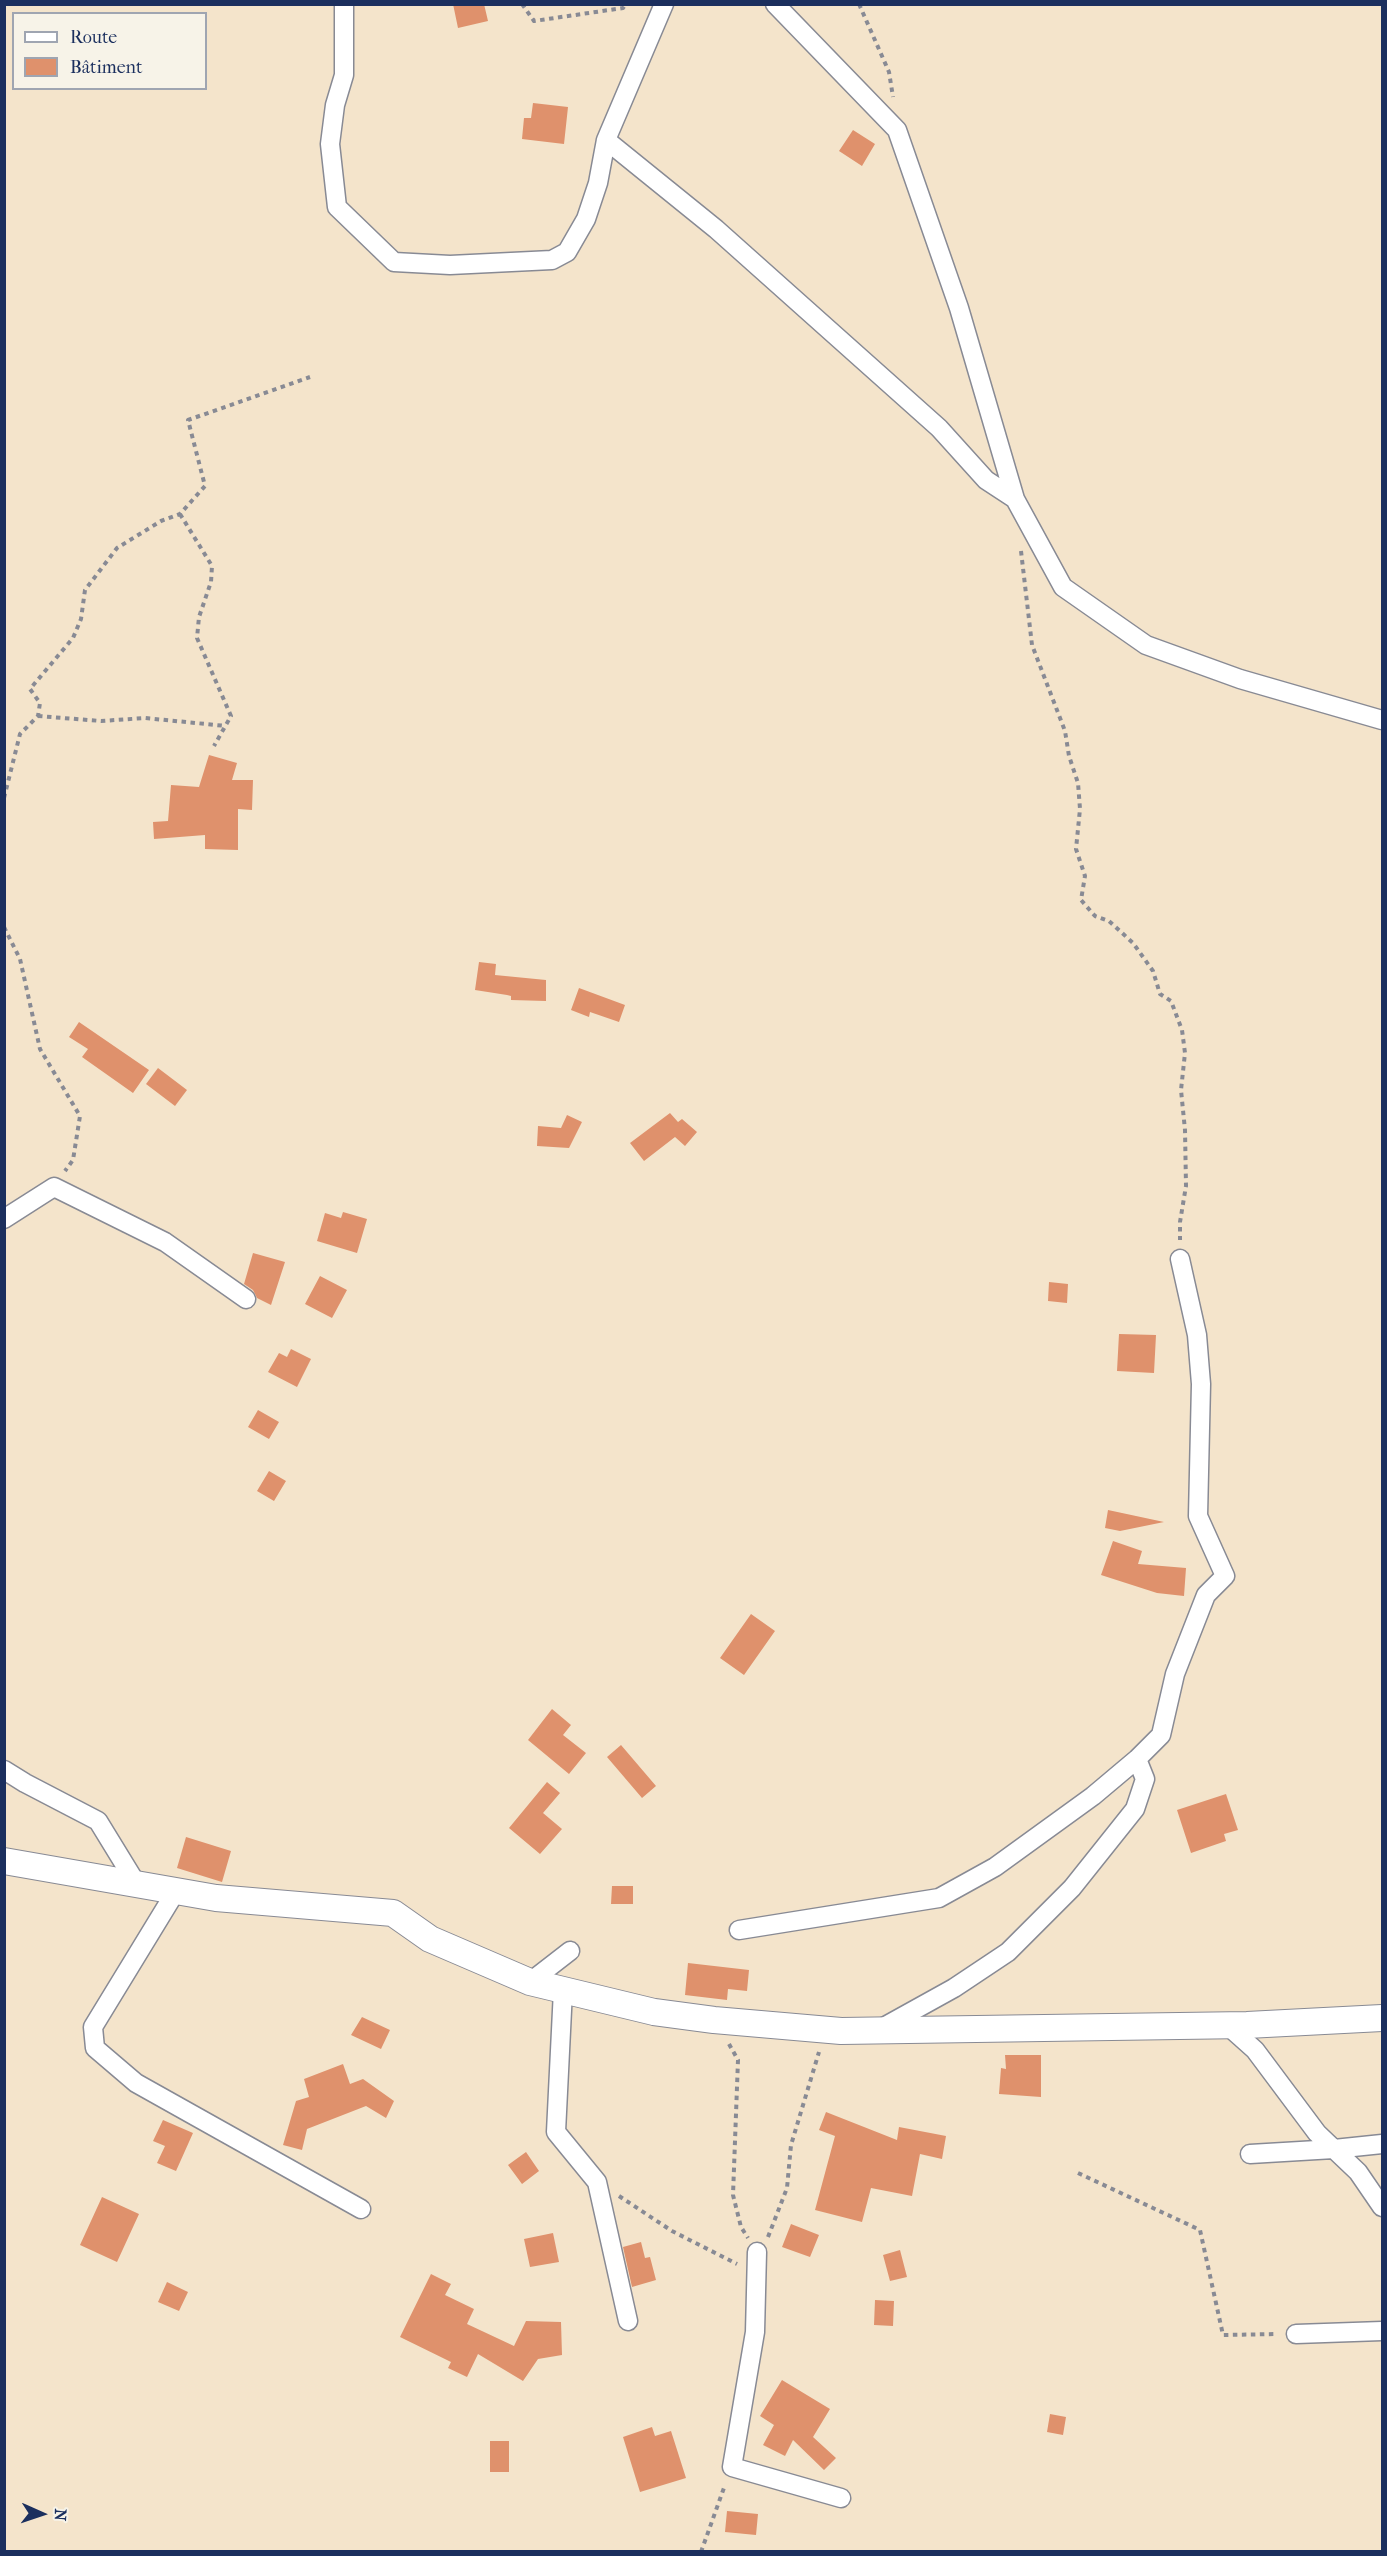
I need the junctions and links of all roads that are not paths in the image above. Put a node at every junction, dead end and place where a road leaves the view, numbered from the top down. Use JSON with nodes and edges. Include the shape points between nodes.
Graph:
{"nodes":[{"id":1,"x":344,"y":4,"type":"edge"},
{"id":2,"x":664,"y":4,"type":"edge"},
{"id":3,"x":775,"y":4,"type":"edge"},
{"id":4,"x":606,"y":140,"type":"junction"},
{"id":5,"x":1016,"y":499,"type":"junction"},
{"id":6,"x":1383,"y":720,"type":"edge"},
{"id":7,"x":4,"y":1219,"type":"edge"},
{"id":8,"x":1180,"y":1259,"type":"road end"},
{"id":9,"x":246,"y":1299,"type":"dead end"},
{"id":10,"x":1137,"y":1759,"type":"junction"},
{"id":11,"x":4,"y":1770,"type":"edge"},
{"id":12,"x":4,"y":1861,"type":"edge"},
{"id":13,"x":136,"y":1883,"type":"junction"},
{"id":14,"x":176,"y":1891,"type":"junction"},
{"id":15,"x":739,"y":1930,"type":"dead end"},
{"id":16,"x":570,"y":1952,"type":"dead end"},
{"id":17,"x":530,"y":1982,"type":"junction"},
{"id":18,"x":563,"y":1990,"type":"junction"},
{"id":19,"x":1383,"y":2018,"type":"edge"},
{"id":20,"x":1227,"y":2025,"type":"junction"},
{"id":21,"x":878,"y":2030,"type":"junction"},
{"id":22,"x":1383,"y":2144,"type":"edge"},
{"id":23,"x":1334,"y":2149,"type":"junction"},
{"id":24,"x":1250,"y":2154,"type":"dead end"},
{"id":25,"x":1383,"y":2207,"type":"edge"},
{"id":26,"x":361,"y":2209,"type":"dead end"},
{"id":27,"x":758,"y":2252,"type":"road end"},
{"id":28,"x":628,"y":2321,"type":"dead end"},
{"id":29,"x":1383,"y":2331,"type":"edge"},
{"id":30,"x":1296,"y":2334,"type":"road end"},
{"id":31,"x":841,"y":2498,"type":"dead end"}],
"edges":[{"from":1,"to":4,"type":"street","via":[[344,75],[330,144],[337,207],[394,262],[450,265],[552,260],[567,252],[586,219]]},
{"from":2,"to":4,"type":"street"},
{"from":3,"to":5,"type":"street","via":[[897,130],[959,308]]},
{"from":4,"to":5,"type":"street","via":[[716,228],[939,428],[986,480]]},
{"from":5,"to":6,"type":"street","via":[[1064,587],[1146,645],[1240,678]]},
{"from":7,"to":9,"type":"street","via":[[54,1187],[165,1242]]},
{"from":8,"to":10,"type":"street","via":[[1198,1345],[1201,1384],[1198,1516],[1225,1576],[1206,1595],[1175,1674],[1161,1735]]},
{"from":10,"to":15,"type":"street","via":[[995,1867],[939,1898]]},
{"from":10,"to":21,"type":"street","via":[[1145,1779],[1136,1809],[1072,1888],[1008,1952],[954,1988]]},
{"from":11,"to":13,"type":"street","via":[[99,1821]]},
{"from":12,"to":13,"type":"street"},
{"from":13,"to":14,"type":"street"},
{"from":14,"to":17,"type":"street","via":[[393,1913],[430,1939]]},
{"from":14,"to":26,"type":"street","via":[[93,2027],[95,2048],[136,2083]]},
{"from":16,"to":17,"type":"street"},
{"from":17,"to":18,"type":"street"},
{"from":18,"to":21,"type":"street","via":[[654,2012],[714,2020],[841,2031]]},
{"from":18,"to":28,"type":"street","via":[[555,2132],[597,2182]]},
{"from":19,"to":20,"type":"street"},
{"from":20,"to":21,"type":"street"},
{"from":20,"to":23,"type":"street","via":[[1255,2050],[1317,2133]]},
{"from":22,"to":23,"type":"street"},
{"from":23,"to":24,"type":"street"},
{"from":23,"to":25,"type":"street","via":[[1358,2172]]},
{"from":27,"to":31,"type":"street","via":[[755,2332],[732,2467]]},
{"from":29,"to":30,"type":"street"}]}
